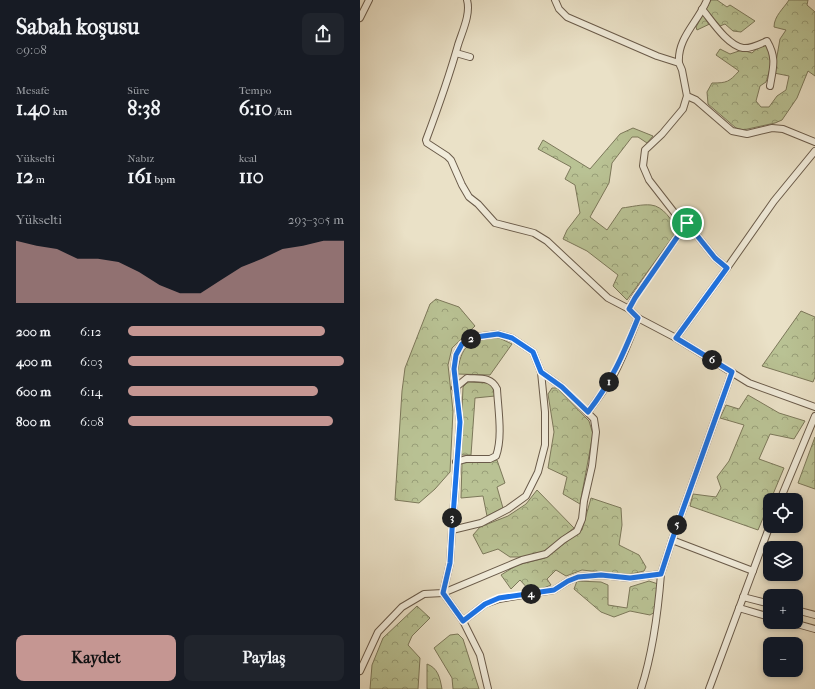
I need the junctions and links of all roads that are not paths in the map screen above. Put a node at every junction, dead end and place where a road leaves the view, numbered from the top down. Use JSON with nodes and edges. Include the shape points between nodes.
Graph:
{"nodes":[{"id":1,"x":369,"y":0,"type":"edge"},
{"id":2,"x":467,"y":0,"type":"edge"},
{"id":3,"x":555,"y":0,"type":"edge"},
{"id":4,"x":706,"y":0,"type":"edge"},
{"id":5,"x":702,"y":9,"type":"junction"},
{"id":6,"x":360,"y":18,"type":"edge"},
{"id":7,"x":456,"y":53,"type":"junction"},
{"id":8,"x":470,"y":58,"type":"dead end"},
{"id":9,"x":679,"y":64,"type":"junction"},
{"id":10,"x":770,"y":86,"type":"dead end"},
{"id":11,"x":687,"y":96,"type":"junction"},
{"id":12,"x":815,"y":142,"type":"edge"},
{"id":13,"x":815,"y":151,"type":"edge"},
{"id":14,"x":687,"y":223,"type":"junction"},
{"id":15,"x":727,"y":268,"type":"junction"},
{"id":16,"x":629,"y":309,"type":"junction"},
{"id":17,"x":638,"y":318,"type":"junction"},
{"id":18,"x":676,"y":338,"type":"junction"},
{"id":19,"x":541,"y":372,"type":"junction"},
{"id":20,"x":732,"y":372,"type":"junction"},
{"id":21,"x":455,"y":388,"type":"junction"},
{"id":22,"x":815,"y":406,"type":"edge"},
{"id":23,"x":588,"y":412,"type":"junction"},
{"id":24,"x":815,"y":416,"type":"edge"},
{"id":25,"x":456,"y":462,"type":"junction"},
{"id":26,"x":783,"y":493,"type":"edge"},
{"id":27,"x":452,"y":530,"type":"junction"},
{"id":28,"x":767,"y":533,"type":"edge"},
{"id":29,"x":672,"y":540,"type":"junction"},
{"id":30,"x":753,"y":571,"type":"junction"},
{"id":31,"x":661,"y":574,"type":"junction"},
{"id":32,"x":443,"y":593,"type":"junction"},
{"id":33,"x":743,"y":597,"type":"junction"},
{"id":34,"x":763,"y":602,"type":"edge"},
{"id":35,"x":740,"y":608,"type":"junction"},
{"id":36,"x":803,"y":612,"type":"edge"},
{"id":37,"x":763,"y":615,"type":"edge"},
{"id":38,"x":815,"y":615,"type":"edge"},
{"id":39,"x":463,"y":621,"type":"junction"},
{"id":40,"x":803,"y":626,"type":"edge"},
{"id":41,"x":815,"y":629,"type":"edge"},
{"id":42,"x":360,"y":671,"type":"edge"},
{"id":43,"x":488,"y":689,"type":"edge"},
{"id":44,"x":641,"y":689,"type":"edge"},
{"id":45,"x":708,"y":689,"type":"edge"}],
"edges":[{"from":1,"to":6,"type":"street"},
{"from":2,"to":7,"type":"street","via":[[465,23]]},
{"from":3,"to":9,"type":"street","via":[[567,16]]},
{"from":4,"to":5,"type":"street"},
{"from":5,"to":9,"type":"street","via":[[680,47]]},
{"from":5,"to":10,"type":"street","via":[[732,43],[743,48],[767,41],[774,60]]},
{"from":7,"to":8,"type":"street"},
{"from":7,"to":16,"type":"street","via":[[427,143],[451,160],[469,197],[495,224],[534,233],[608,298]]},
{"from":9,"to":11,"type":"street"},
{"from":11,"to":12,"type":"street","via":[[696,100],[732,131],[748,134],[772,128],[783,129]]},
{"from":11,"to":14,"type":"street","via":[[683,109],[645,150],[643,166],[649,180],[677,216]]},
{"from":13,"to":15,"type":"street","via":[[774,201]]},
{"from":14,"to":15,"type":"street","via":[[715,258]]},
{"from":14,"to":16,"type":"street"},
{"from":15,"to":18,"type":"street"},
{"from":16,"to":17,"type":"street"},
{"from":17,"to":18,"type":"street"},
{"from":17,"to":23,"type":"street","via":[[613,375]]},
{"from":18,"to":20,"type":"street"},
{"from":19,"to":21,"type":"street","via":[[533,352],[512,338],[498,334],[476,337],[462,344],[456,355]]},
{"from":19,"to":23,"type":"street","via":[[562,387]]},
{"from":19,"to":27,"type":"street","via":[[545,445],[538,472],[526,496],[481,523]]},
{"from":20,"to":22,"type":"street","via":[[749,383]]},
{"from":20,"to":29,"type":"street"},
{"from":21,"to":25,"type":"street","via":[[460,422]]},
{"from":21,"to":25,"type":"street","via":[[467,378],[488,379],[494,383],[497,389],[499,439],[496,456],[490,459],[466,459]]},
{"from":23,"to":32,"type":"street","via":[[594,419],[596,432],[582,519],[577,531],[546,554],[522,560]]},
{"from":24,"to":26,"type":"street"},
{"from":25,"to":27,"type":"street"},
{"from":27,"to":32,"type":"street","via":[[450,563]]},
{"from":28,"to":30,"type":"street"},
{"from":29,"to":30,"type":"street"},
{"from":29,"to":31,"type":"street"},
{"from":30,"to":33,"type":"street"},
{"from":31,"to":39,"type":"street","via":[[630,578],[601,575],[578,577],[554,590],[499,598],[485,604]]},
{"from":31,"to":44,"type":"street","via":[[659,610]]},
{"from":32,"to":39,"type":"street"},
{"from":32,"to":42,"type":"street","via":[[424,594],[402,607],[378,632]]},
{"from":33,"to":34,"type":"street"},
{"from":33,"to":35,"type":"street"},
{"from":35,"to":37,"type":"street"},
{"from":35,"to":45,"type":"street"},
{"from":36,"to":38,"type":"street"},
{"from":39,"to":43,"type":"street","via":[[480,654]]},
{"from":40,"to":41,"type":"street"}]}
